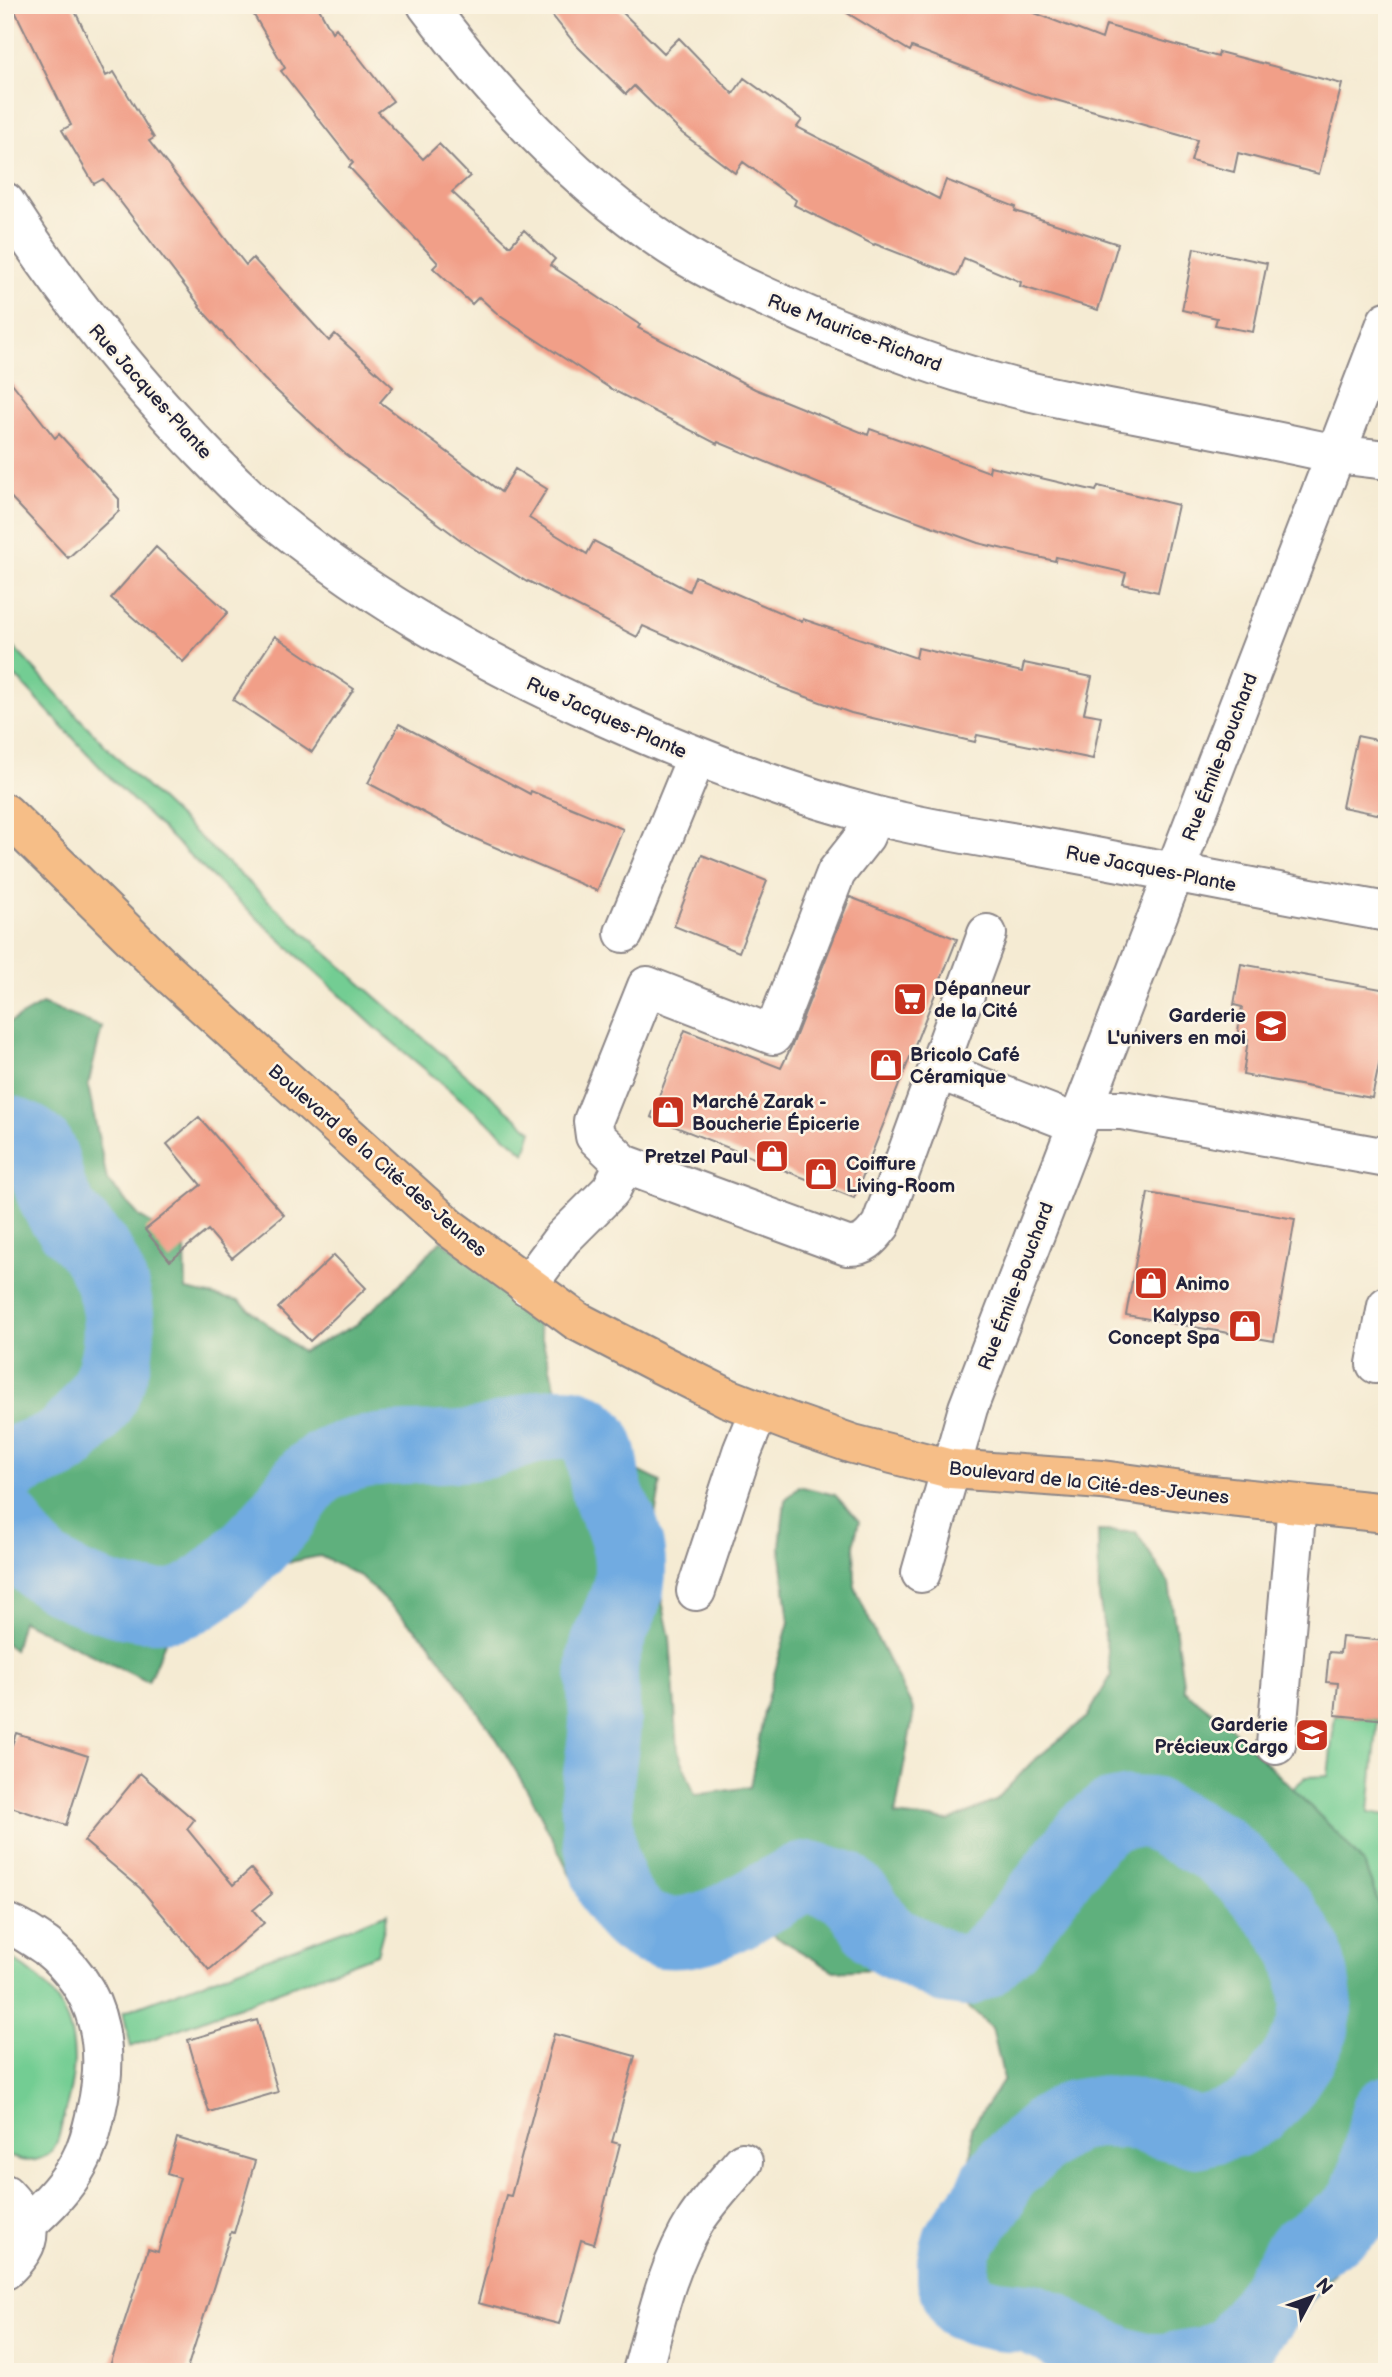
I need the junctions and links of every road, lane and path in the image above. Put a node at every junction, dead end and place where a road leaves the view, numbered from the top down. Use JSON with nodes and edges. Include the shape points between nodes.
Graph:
{"nodes":[{"id":1,"x":427,"y":5,"type":"edge"},
{"id":2,"x":5,"y":202,"type":"edge"},
{"id":3,"x":1387,"y":321,"type":"edge"},
{"id":4,"x":1336,"y":454,"type":"junction"},
{"id":5,"x":1387,"y":460,"type":"edge"},
{"id":6,"x":697,"y":756,"type":"junction"},
{"id":7,"x":5,"y":813,"type":"edge"},
{"id":8,"x":874,"y":815,"type":"junction"},
{"id":9,"x":1174,"y":873,"type":"junction"},
{"id":10,"x":1387,"y":912,"type":"edge"},
{"id":11,"x":624,"y":933,"type":"dead end"},
{"id":12,"x":987,"y":934,"type":"dead end"},
{"id":13,"x":938,"y":1070,"type":"junction"},
{"id":14,"x":1079,"y":1117,"type":"junction"},
{"id":15,"x":1387,"y":1158,"type":"edge"},
{"id":16,"x":624,"y":1164,"type":"junction"},
{"id":17,"x":527,"y":1286,"type":"junction"},
{"id":18,"x":1387,"y":1306,"type":"edge"},
{"id":19,"x":1376,"y":1364,"type":"dead end"},
{"id":20,"x":760,"y":1410,"type":"junction"},
{"id":21,"x":951,"y":1469,"type":"junction"},
{"id":22,"x":1297,"y":1504,"type":"junction"},
{"id":23,"x":1387,"y":1513,"type":"edge"},
{"id":24,"x":921,"y":1573,"type":"dead end"},
{"id":25,"x":696,"y":1591,"type":"dead end"},
{"id":26,"x":1276,"y":1745,"type":"dead end"},
{"id":27,"x":5,"y":1923,"type":"edge"},
{"id":28,"x":743,"y":2162,"type":"dead end"},
{"id":29,"x":5,"y":2194,"type":"edge"},
{"id":30,"x":27,"y":2224,"type":"junction"},
{"id":31,"x":5,"y":2270,"type":"edge"},
{"id":32,"x":642,"y":2372,"type":"edge"}],
"edges":[{"from":1,"to":4,"type":"street","name":"Rue Maurice-Richard","via":[[503,99],[583,178],[671,246],[765,297],[869,341],[1000,384]]},
{"from":2,"to":6,"type":"street","name":"Rue Jacques-Plante","via":[[80,311],[148,393],[233,483],[278,523],[387,603],[457,645],[579,706]]},
{"from":3,"to":4,"type":"street","name":"Rue Émile-Bouchard"},
{"from":4,"to":5,"type":"street","name":"Rue Maurice-Richard"},
{"from":4,"to":9,"type":"street","name":"Rue Émile-Bouchard"},
{"from":6,"to":8,"type":"street","name":"Rue Jacques-Plante"},
{"from":6,"to":11,"type":"street"},
{"from":7,"to":17,"type":"main road","name":"Boulevard de la Cité-des-Jeunes","via":[[235,1034],[450,1228]]},
{"from":8,"to":9,"type":"street","name":"Rue Jacques-Plante"},
{"from":8,"to":16,"type":"street","via":[[865,836],[836,873],[773,1035],[647,986],[593,1121],[595,1136]]},
{"from":9,"to":10,"type":"street","name":"Rue Jacques-Plante"},
{"from":9,"to":14,"type":"street","name":"Rue Émile-Bouchard"},
{"from":12,"to":13,"type":"street"},
{"from":13,"to":14,"type":"street"},
{"from":13,"to":16,"type":"street","via":[[881,1226],[857,1246]]},
{"from":14,"to":15,"type":"street","via":[[1122,1110]]},
{"from":14,"to":21,"type":"street","name":"Rue Émile-Bouchard","via":[[968,1408]]},
{"from":16,"to":17,"type":"street","via":[[611,1190],[562,1239]]},
{"from":17,"to":20,"type":"main road","name":"Boulevard de la Cité-des-Jeunes","via":[[576,1321]]},
{"from":18,"to":19,"type":"street"},
{"from":20,"to":21,"type":"main road","name":"Boulevard de la Cité-des-Jeunes","via":[[853,1444]]},
{"from":20,"to":25,"type":"street"},
{"from":21,"to":22,"type":"main road","name":"Boulevard de la Cité-des-Jeunes","via":[[1102,1480]]},
{"from":21,"to":24,"type":"street","name":"Rue Émile-Bouchard"},
{"from":22,"to":23,"type":"main road","name":"Boulevard de la Cité-des-Jeunes"},
{"from":22,"to":26,"type":"street"},
{"from":27,"to":30,"type":"street","via":[[60,1957],[78,1977],[98,2020],[103,2046],[100,2094],[85,2149],[59,2193]]},
{"from":28,"to":32,"type":"street","via":[[712,2197],[682,2245]]},
{"from":29,"to":30,"type":"street"},
{"from":30,"to":31,"type":"street","via":[[27,2245]]}]}
